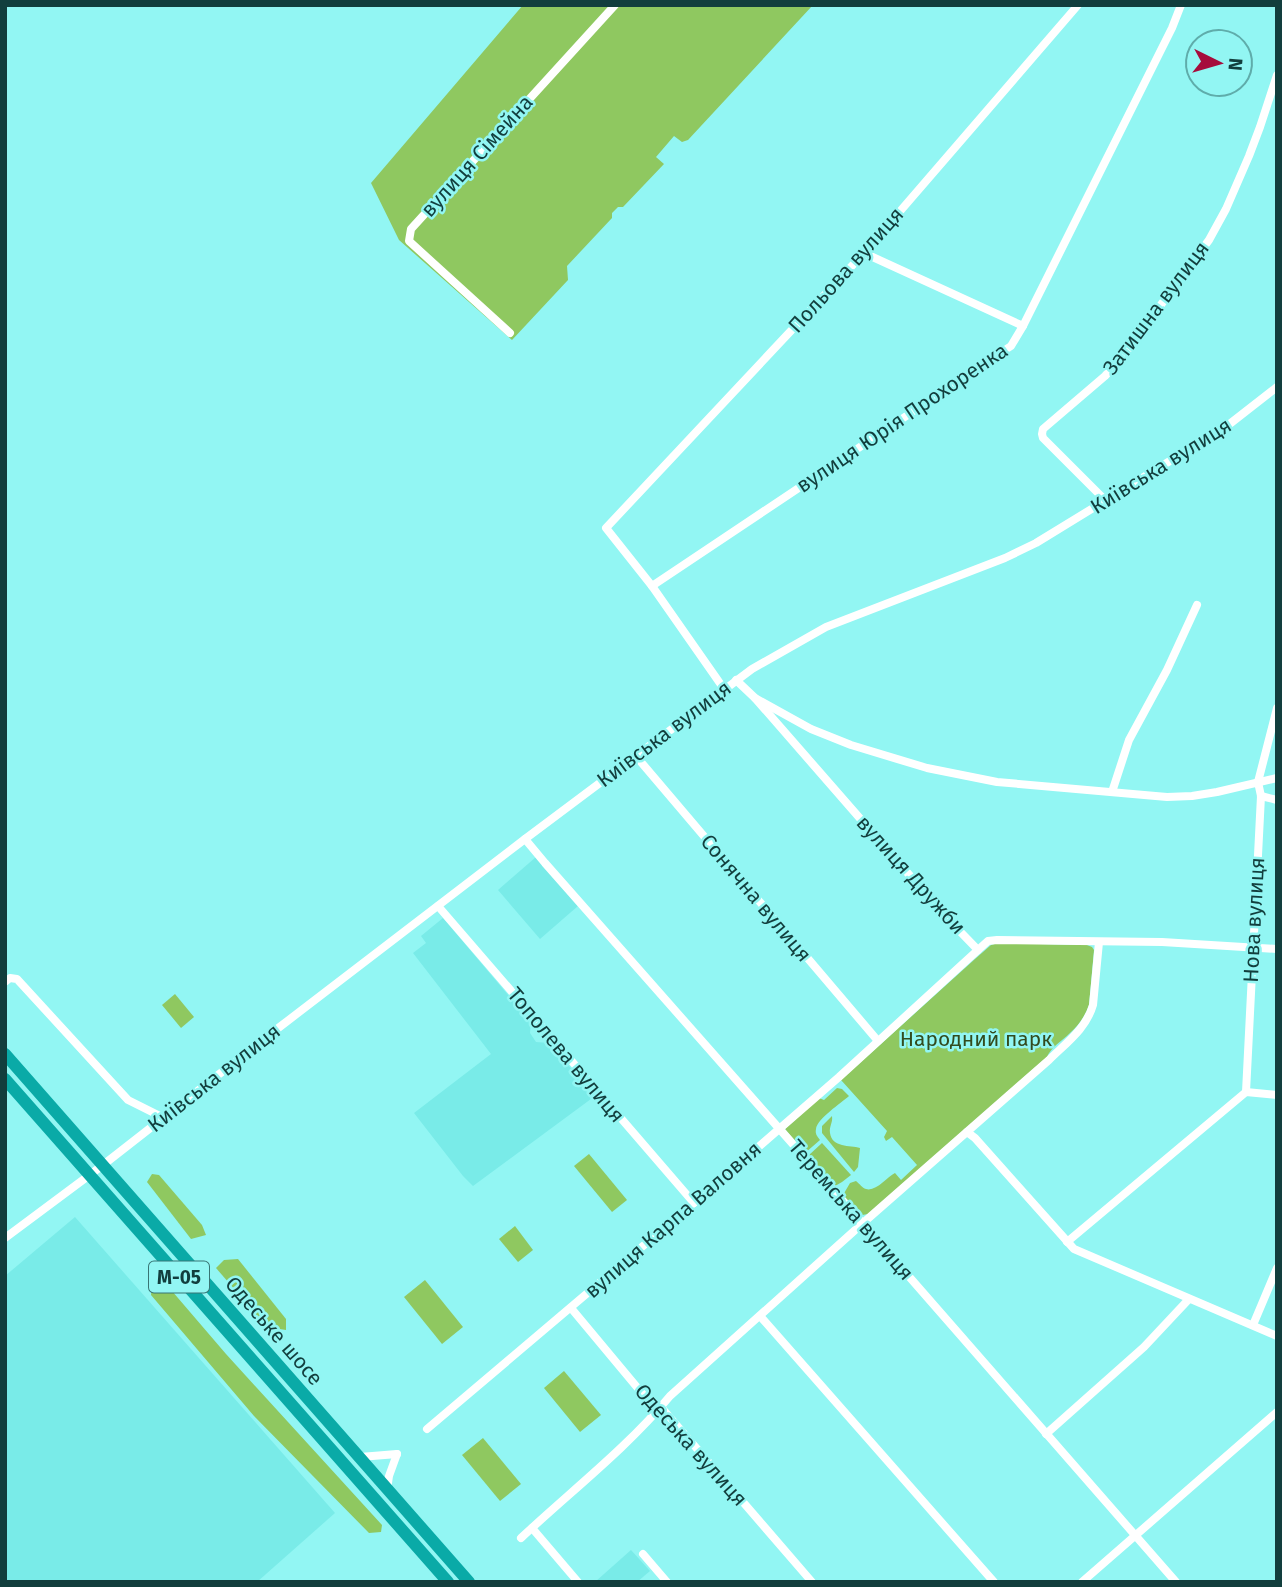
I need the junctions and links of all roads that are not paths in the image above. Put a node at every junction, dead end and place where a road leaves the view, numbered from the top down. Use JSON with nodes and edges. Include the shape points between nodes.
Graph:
{"nodes":[{"id":1,"x":615,"y":5,"type":"edge"},
{"id":2,"x":1079,"y":5,"type":"edge"},
{"id":3,"x":1181,"y":5,"type":"edge"},
{"id":4,"x":1277,"y":75,"type":"edge"},
{"id":5,"x":864,"y":253,"type":"junction"},
{"id":6,"x":1023,"y":326,"type":"junction"},
{"id":7,"x":510,"y":333,"type":"dead end"},
{"id":8,"x":1277,"y":387,"type":"edge"},
{"id":9,"x":1105,"y":501,"type":"junction"},
{"id":10,"x":652,"y":586,"type":"junction"},
{"id":11,"x":1197,"y":605,"type":"dead end"},
{"id":12,"x":736,"y":680,"type":"junction"},
{"id":13,"x":724,"y":689,"type":"junction"},
{"id":14,"x":755,"y":698,"type":"junction"},
{"id":15,"x":1277,"y":708,"type":"edge"},
{"id":16,"x":635,"y":755,"type":"junction"},
{"id":17,"x":1277,"y":778,"type":"edge"},
{"id":18,"x":1258,"y":782,"type":"junction"},
{"id":19,"x":1112,"y":792,"type":"junction"},
{"id":20,"x":1261,"y":796,"type":"junction"},
{"id":21,"x":1277,"y":800,"type":"edge"},
{"id":22,"x":526,"y":839,"type":"junction"},
{"id":23,"x":438,"y":906,"type":"junction"},
{"id":24,"x":1099,"y":942,"type":"junction"},
{"id":25,"x":1252,"y":948,"type":"junction"},
{"id":26,"x":1277,"y":949,"type":"edge"},
{"id":27,"x":978,"y":950,"type":"junction"},
{"id":28,"x":5,"y":982,"type":"edge"},
{"id":29,"x":878,"y":1041,"type":"junction"},
{"id":30,"x":5,"y":1054,"type":"edge"},
{"id":31,"x":5,"y":1079,"type":"edge"},
{"id":32,"x":1246,"y":1092,"type":"junction"},
{"id":33,"x":1277,"y":1095,"type":"edge"},
{"id":34,"x":164,"y":1118,"type":"junction"},
{"id":35,"x":779,"y":1128,"type":"junction"},
{"id":36,"x":967,"y":1132,"type":"junction"},
{"id":37,"x":103,"y":1166,"type":"junction"},
{"id":38,"x":90,"y":1176,"type":"junction"},
{"id":39,"x":694,"y":1203,"type":"junction"},
{"id":40,"x":863,"y":1223,"type":"junction"},
{"id":41,"x":5,"y":1238,"type":"edge"},
{"id":42,"x":1067,"y":1242,"type":"junction"},
{"id":43,"x":1277,"y":1268,"type":"edge"},
{"id":44,"x":1189,"y":1299,"type":"junction"},
{"id":45,"x":571,"y":1308,"type":"junction"},
{"id":46,"x":760,"y":1316,"type":"junction"},
{"id":47,"x":1253,"y":1325,"type":"junction"},
{"id":48,"x":1277,"y":1336,"type":"edge"},
{"id":49,"x":661,"y":1408,"type":"junction"},
{"id":50,"x":1277,"y":1412,"type":"edge"},
{"id":51,"x":427,"y":1429,"type":"dead end"},
{"id":52,"x":1046,"y":1434,"type":"junction"},
{"id":53,"x":360,"y":1457,"type":"junction"},
{"id":54,"x":387,"y":1490,"type":"junction"},
{"id":55,"x":532,"y":1528,"type":"junction"},
{"id":56,"x":1135,"y":1536,"type":"junction"},
{"id":57,"x":521,"y":1538,"type":"dead end"},
{"id":58,"x":643,"y":1554,"type":"dead end"},
{"id":59,"x":449,"y":1582,"type":"edge"},
{"id":60,"x":469,"y":1582,"type":"edge"},
{"id":61,"x":578,"y":1582,"type":"edge"},
{"id":62,"x":667,"y":1582,"type":"edge"},
{"id":63,"x":812,"y":1582,"type":"edge"},
{"id":64,"x":994,"y":1582,"type":"edge"},
{"id":65,"x":1082,"y":1582,"type":"edge"},
{"id":66,"x":1176,"y":1582,"type":"edge"}],
"edges":[{"from":1,"to":7,"type":"street","name":"вулиця Сімейна","via":[[411,229],[409,241]]},
{"from":2,"to":5,"type":"street","name":"Польова вулиця"},
{"from":3,"to":6,"type":"street","name":"вулиця Юрія Прохоренка"},
{"from":4,"to":9,"type":"street","name":"Затишна вулиця","via":[[1261,127],[1209,240],[1114,366],[1042,433]]},
{"from":5,"to":6,"type":"street"},
{"from":5,"to":10,"type":"street","name":"Польова вулиця","via":[[606,528]]},
{"from":6,"to":10,"type":"street","name":"вулиця Юрія Прохоренка","via":[[1011,346]]},
{"from":8,"to":9,"type":"street","name":"Київська вулиця","via":[[1227,426]]},
{"from":9,"to":12,"type":"street","name":"Київська вулиця","via":[[1005,558],[826,626]]},
{"from":10,"to":13,"type":"street"},
{"from":11,"to":19,"type":"street","via":[[1129,740]]},
{"from":12,"to":13,"type":"street","name":"Київська вулиця"},
{"from":12,"to":14,"type":"street"},
{"from":13,"to":16,"type":"street","name":"Київська вулиця"},
{"from":14,"to":19,"type":"street","via":[[811,729],[927,768],[997,782]]},
{"from":14,"to":27,"type":"street","name":"вулиця Дружби"},
{"from":15,"to":18,"type":"street","name":"Нова вулиця"},
{"from":16,"to":22,"type":"street","name":"Київська вулиця"},
{"from":16,"to":29,"type":"street","name":"Сонячна вулиця"},
{"from":17,"to":18,"type":"street"},
{"from":18,"to":19,"type":"street","via":[[1192,796]]},
{"from":18,"to":20,"type":"street","name":"Нова вулиця"},
{"from":20,"to":21,"type":"street"},
{"from":20,"to":25,"type":"street","name":"Нова вулиця"},
{"from":22,"to":23,"type":"street","name":"Київська вулиця"},
{"from":22,"to":35,"type":"street","name":"Теремська вулиця"},
{"from":23,"to":34,"type":"street","name":"Київська вулиця"},
{"from":23,"to":39,"type":"street","name":"Тополева вулиця"},
{"from":24,"to":25,"type":"street","name":"вулиця Дружби"},
{"from":24,"to":27,"type":"street","name":"вулиця Дружби","via":[[997,940]]},
{"from":24,"to":36,"type":"street","via":[[1093,1005],[1084,1024]]},
{"from":25,"to":26,"type":"street","name":"вулиця Дружби"},
{"from":25,"to":32,"type":"street","name":"Нова вулиця"},
{"from":27,"to":29,"type":"street","name":"вулиця Карпа Валовня"},
{"from":28,"to":34,"type":"street","via":[[18,979],[128,1100]]},
{"from":29,"to":35,"type":"street","name":"вулиця Карпа Валовня"},
{"from":30,"to":37,"type":"highway","name":"Одеське шосе","number":"М-05"},
{"from":31,"to":38,"type":"highway","name":"Одеське шосе","number":"М-05"},
{"from":32,"to":33,"type":"street"},
{"from":32,"to":42,"type":"street"},
{"from":34,"to":37,"type":"street","name":"Київська вулиця"},
{"from":35,"to":39,"type":"street","name":"вулиця Карпа Валовня"},
{"from":35,"to":40,"type":"street","name":"Теремська вулиця"},
{"from":36,"to":40,"type":"street"},
{"from":36,"to":42,"type":"street"},
{"from":37,"to":38,"type":"street","name":"Київська вулиця"},
{"from":37,"to":53,"type":"highway","name":"Одеське шосе","number":"М-05"},
{"from":38,"to":41,"type":"street","name":"Київська вулиця"},
{"from":38,"to":59,"type":"highway","name":"Одеське шосе","number":"М-05"},
{"from":39,"to":45,"type":"street","name":"вулиця Карпа Валовня"},
{"from":40,"to":46,"type":"street"},
{"from":40,"to":52,"type":"street","name":"Теремська вулиця"},
{"from":42,"to":44,"type":"street"},
{"from":43,"to":47,"type":"street"},
{"from":44,"to":47,"type":"street"},
{"from":44,"to":52,"type":"street","via":[[1144,1347]]},
{"from":45,"to":49,"type":"street","name":"Одеська вулиця","via":[[652,1404]]},
{"from":45,"to":51,"type":"street","name":"вулиця Карпа Валовня"},
{"from":46,"to":49,"type":"street"},
{"from":46,"to":64,"type":"street"},
{"from":47,"to":48,"type":"street"},
{"from":49,"to":55,"type":"street"},
{"from":49,"to":63,"type":"street","name":"Одеська вулиця"},
{"from":50,"to":56,"type":"street"},
{"from":52,"to":56,"type":"street","name":"Теремська вулиця"},
{"from":53,"to":54,"type":"highway","name":"Одеське шосе","number":"М-05"},
{"from":53,"to":54,"type":"street","via":[[397,1454]]},
{"from":54,"to":60,"type":"highway","name":"Одеське шосе","number":"М-05"},
{"from":55,"to":57,"type":"street"},
{"from":55,"to":61,"type":"street"},
{"from":56,"to":65,"type":"street"},
{"from":56,"to":66,"type":"street","name":"Теремська вулиця"},
{"from":58,"to":62,"type":"street"}]}
